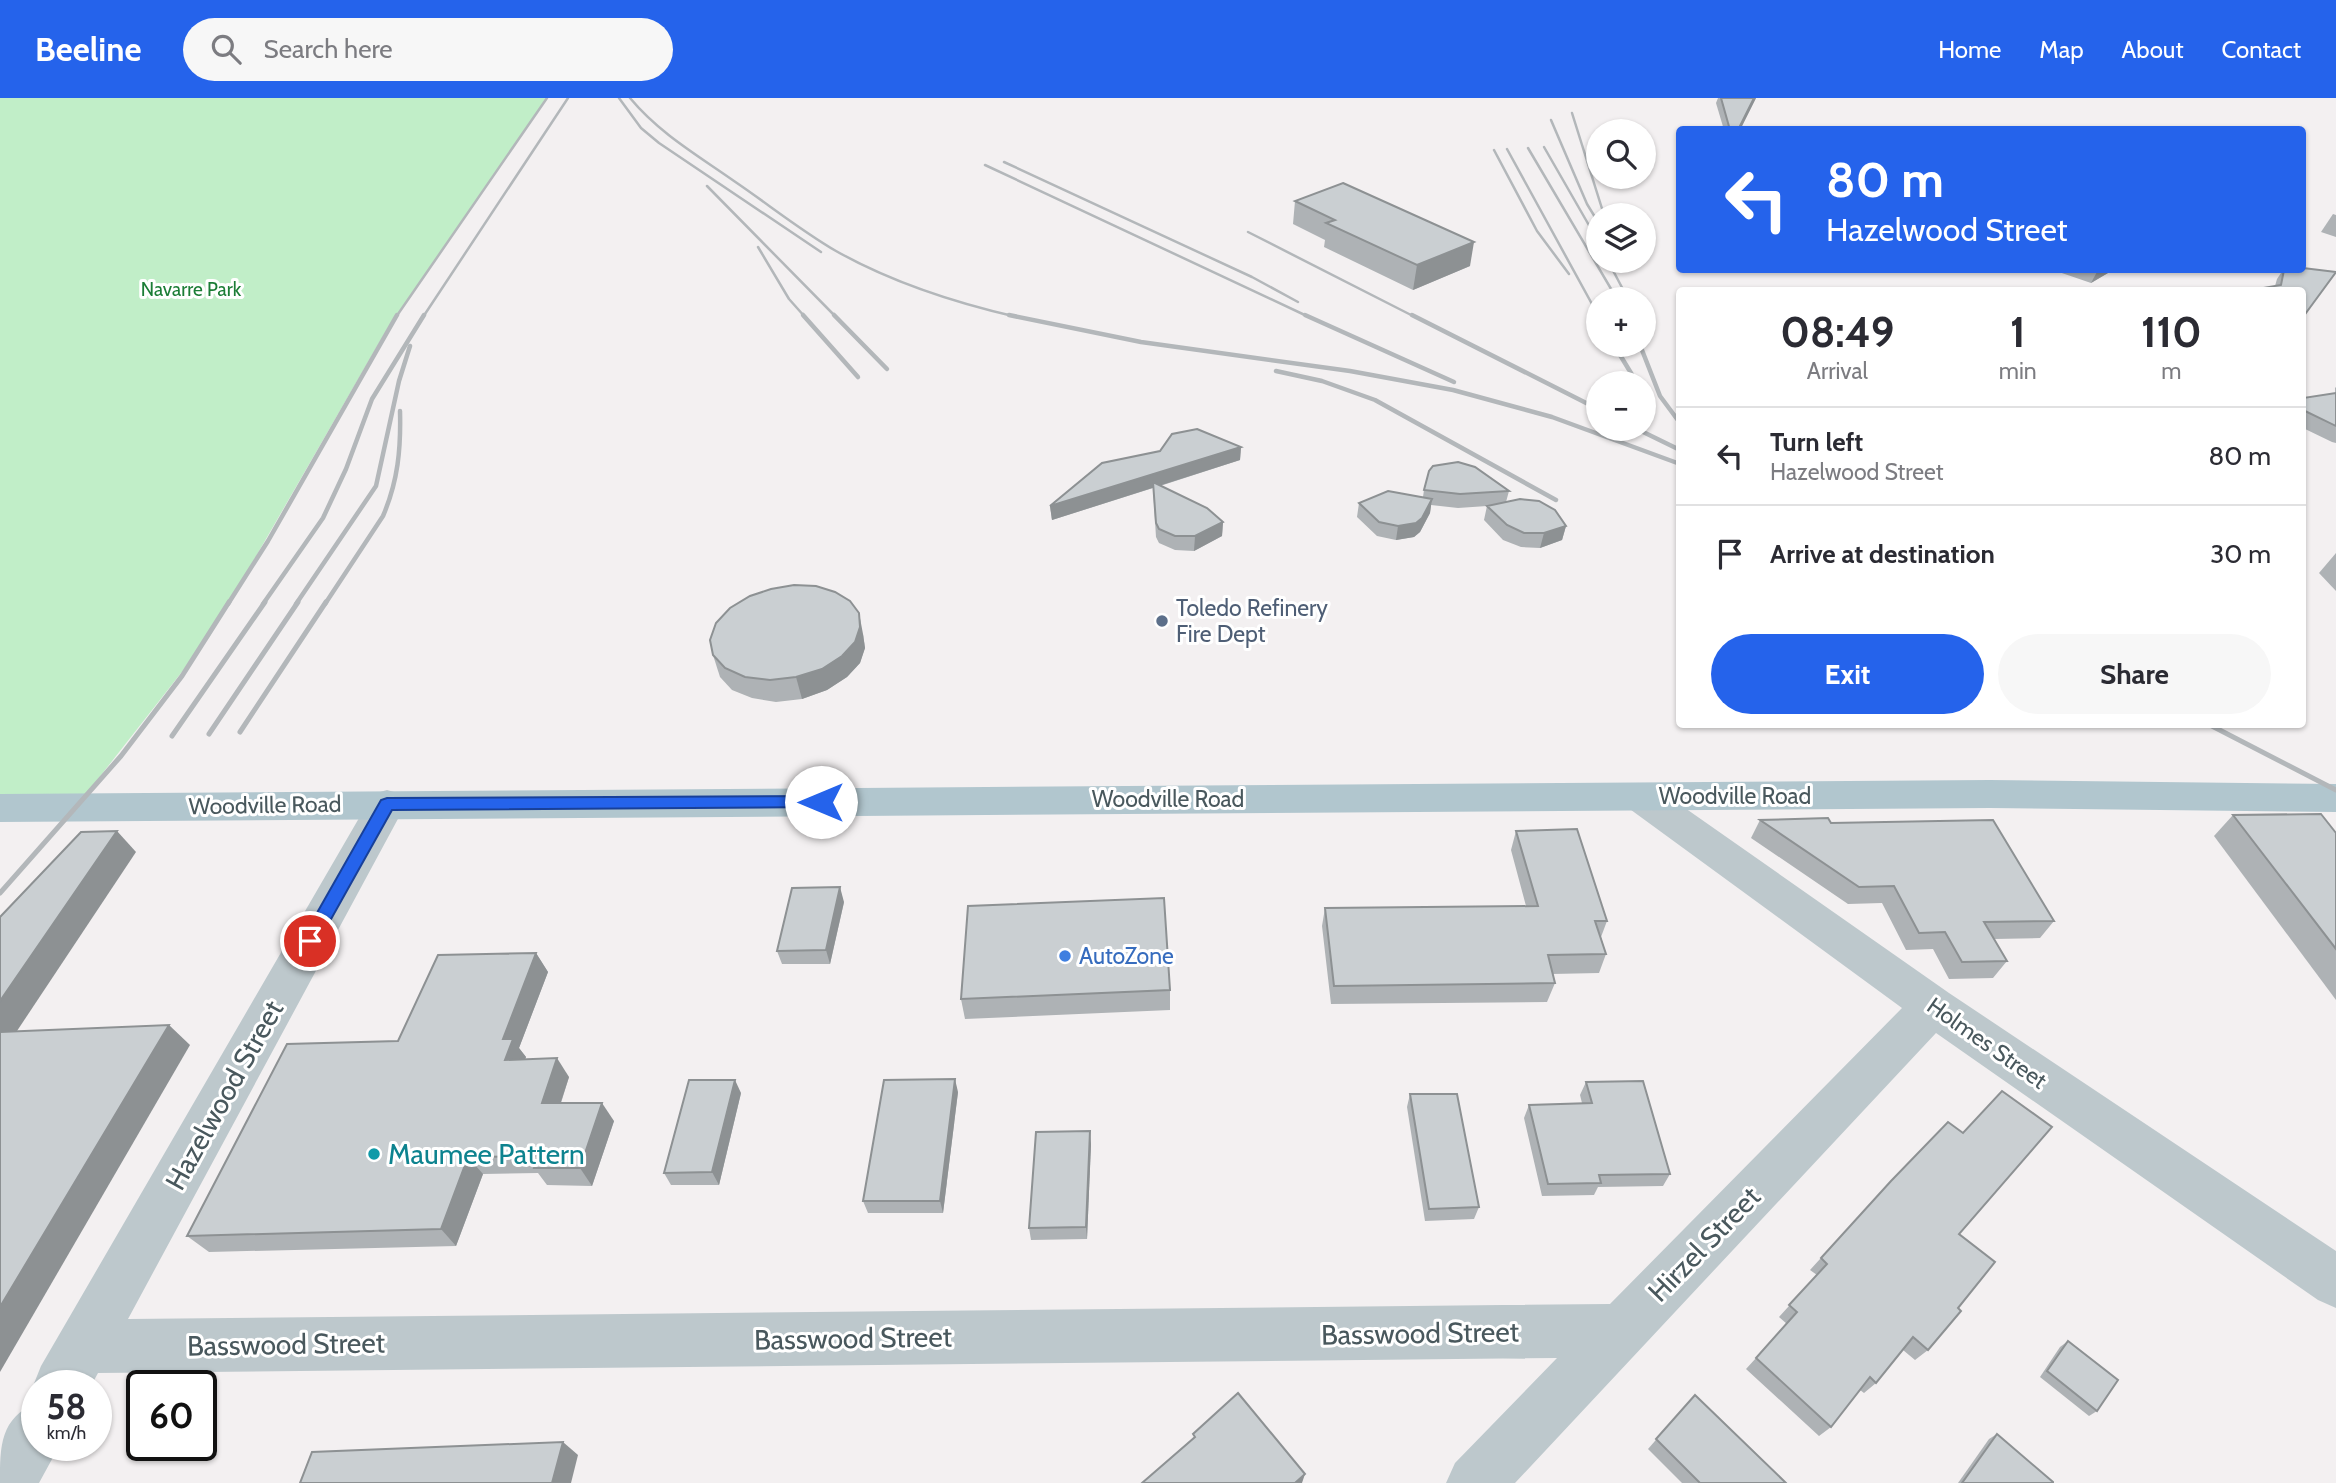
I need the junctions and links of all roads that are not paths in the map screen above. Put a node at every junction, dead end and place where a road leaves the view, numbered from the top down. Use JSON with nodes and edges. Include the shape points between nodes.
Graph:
{"nodes":[{"id":1,"x":1641,"y":797,"type":"junction"},
{"id":2,"x":2336,"y":798,"type":"edge"},
{"id":3,"x":387,"y":804,"type":"junction"},
{"id":4,"x":0,"y":808,"type":"edge"},
{"id":5,"x":1933,"y":1006,"type":"junction"},
{"id":6,"x":2336,"y":1282,"type":"edge"},
{"id":7,"x":1621,"y":1331,"type":"junction"},
{"id":8,"x":73,"y":1366,"type":"edge"},
{"id":9,"x":21,"y":1458,"type":"edge"},
{"id":10,"x":7,"y":1483,"type":"edge"},
{"id":11,"x":1475,"y":1483,"type":"edge"}],
"edges":[{"from":1,"to":2,"type":"main road","name":"Woodville Road","via":[[1990,794]]},
{"from":1,"to":3,"type":"main road","name":"Woodville Road"},
{"from":1,"to":5,"type":"street","name":"Holmes Street"},
{"from":3,"to":4,"type":"main road","name":"Woodville Road"},
{"from":3,"to":8,"type":"street","name":"Hazelwood Street"},
{"from":5,"to":6,"type":"street","name":"Holmes Street"},
{"from":5,"to":7,"type":"street","name":"Hirzel Street"},
{"from":7,"to":8,"type":"street","name":"Basswood Street"},
{"from":7,"to":11,"type":"street","name":"Hirzel Street"},
{"from":9,"to":10,"type":"street"}]}
